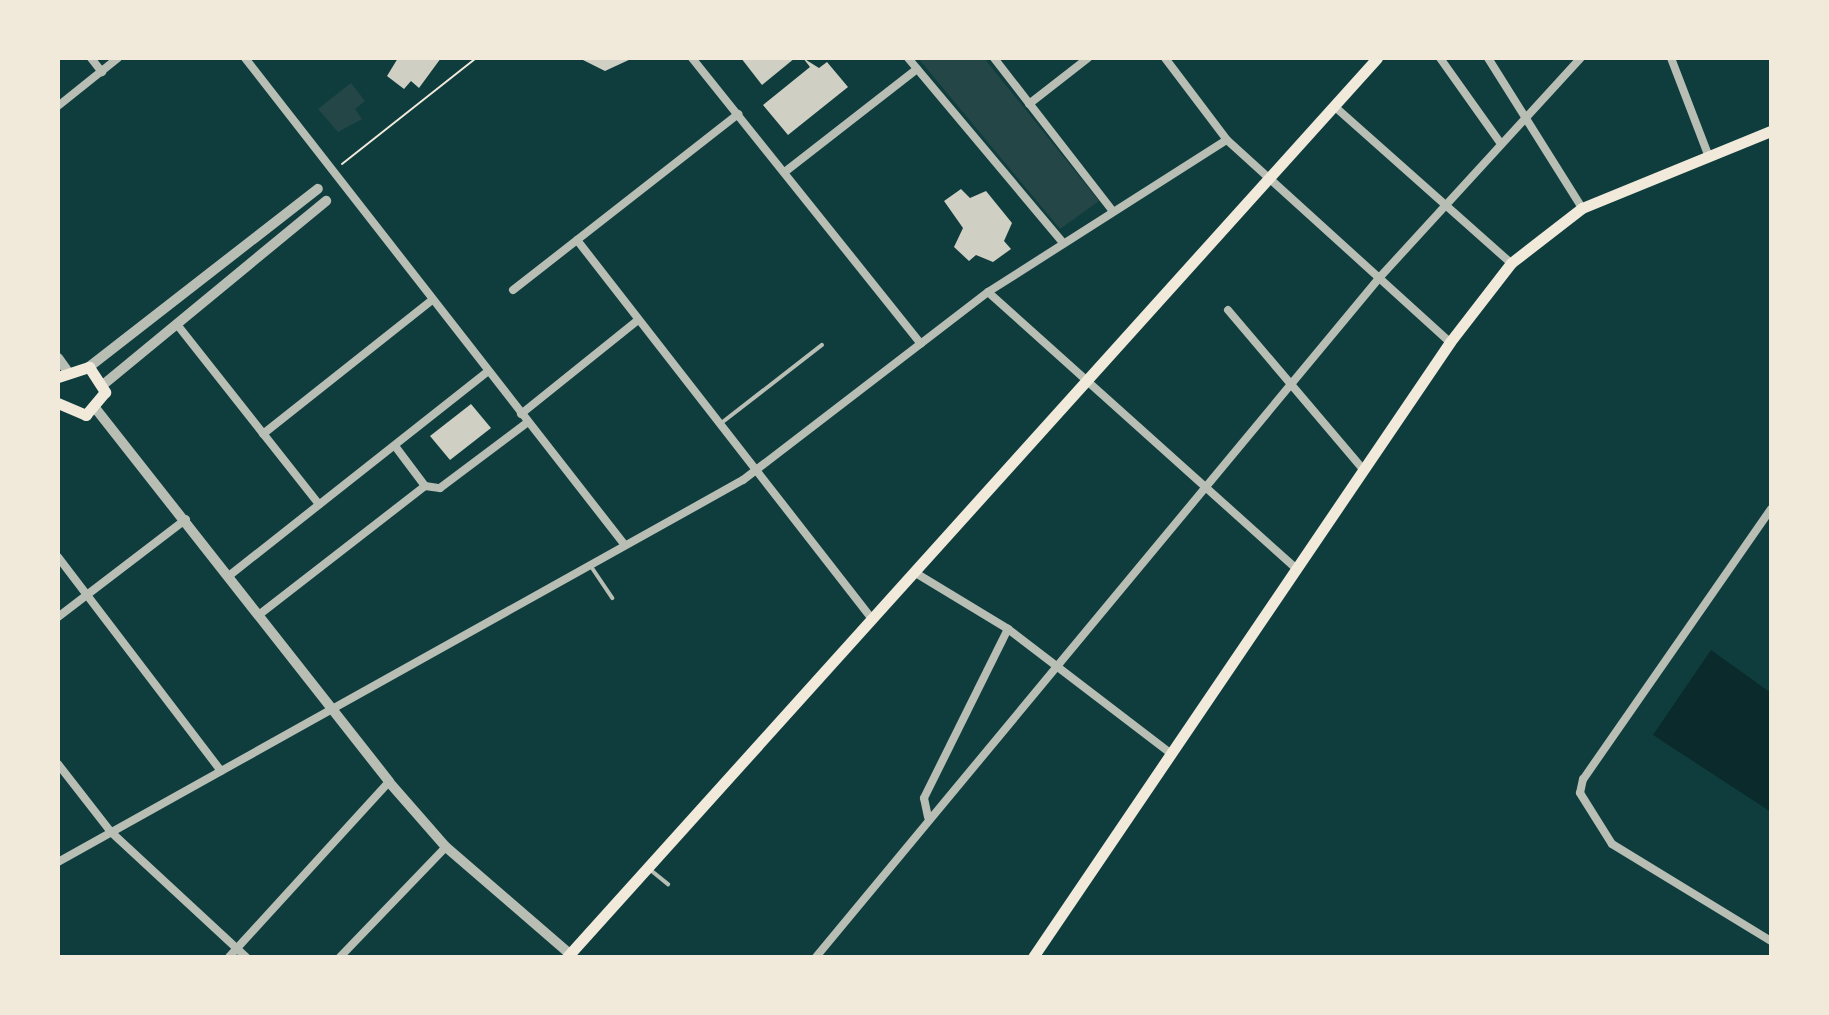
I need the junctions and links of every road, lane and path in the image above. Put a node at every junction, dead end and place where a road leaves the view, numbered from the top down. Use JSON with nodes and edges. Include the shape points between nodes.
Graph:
{"nodes":[{"id":1,"x":91,"y":58,"type":"edge"},
{"id":2,"x":118,"y":58,"type":"edge"},
{"id":3,"x":245,"y":58,"type":"edge"},
{"id":4,"x":476,"y":58,"type":"edge"},
{"id":5,"x":692,"y":58,"type":"edge"},
{"id":6,"x":908,"y":58,"type":"edge"},
{"id":7,"x":994,"y":58,"type":"edge"},
{"id":8,"x":1088,"y":58,"type":"edge"},
{"id":9,"x":1165,"y":58,"type":"edge"},
{"id":10,"x":1377,"y":58,"type":"edge"},
{"id":11,"x":1440,"y":58,"type":"edge"},
{"id":12,"x":1488,"y":58,"type":"edge"},
{"id":13,"x":1581,"y":58,"type":"edge"},
{"id":14,"x":1671,"y":58,"type":"edge"},
{"id":15,"x":917,"y":69,"type":"junction"},
{"id":16,"x":102,"y":72,"type":"junction"},
{"id":17,"x":1029,"y":104,"type":"junction"},
{"id":18,"x":58,"y":106,"type":"edge"},
{"id":19,"x":1334,"y":106,"type":"junction"},
{"id":20,"x":738,"y":114,"type":"junction"},
{"id":21,"x":1526,"y":119,"type":"junction"},
{"id":22,"x":1771,"y":131,"type":"edge"},
{"id":23,"x":1227,"y":140,"type":"junction"},
{"id":24,"x":1499,"y":141,"type":"junction"},
{"id":25,"x":1709,"y":157,"type":"junction"},
{"id":26,"x":333,"y":171,"type":"junction"},
{"id":27,"x":786,"y":171,"type":"junction"},
{"id":28,"x":1268,"y":178,"type":"junction"},
{"id":29,"x":318,"y":189,"type":"dead end"},
{"id":30,"x":326,"y":201,"type":"dead end"},
{"id":31,"x":1444,"y":202,"type":"junction"},
{"id":32,"x":1582,"y":208,"type":"junction"},
{"id":33,"x":1111,"y":209,"type":"junction"},
{"id":34,"x":577,"y":240,"type":"junction"},
{"id":35,"x":1063,"y":243,"type":"junction"},
{"id":36,"x":1511,"y":263,"type":"junction"},
{"id":37,"x":1380,"y":277,"type":"junction"},
{"id":38,"x":513,"y":290,"type":"dead end"},
{"id":39,"x":988,"y":292,"type":"junction"},
{"id":40,"x":432,"y":300,"type":"junction"},
{"id":41,"x":1228,"y":310,"type":"dead end"},
{"id":42,"x":638,"y":320,"type":"junction"},
{"id":43,"x":179,"y":327,"type":"junction"},
{"id":44,"x":1450,"y":342,"type":"junction"},
{"id":45,"x":921,"y":344,"type":"junction"},
{"id":46,"x":822,"y":345,"type":"dead end"},
{"id":47,"x":58,"y":358,"type":"edge"},
{"id":48,"x":89,"y":367,"type":"junction"},
{"id":49,"x":488,"y":371,"type":"junction"},
{"id":50,"x":62,"y":373,"type":"edge"},
{"id":51,"x":1088,"y":383,"type":"junction"},
{"id":52,"x":1290,"y":383,"type":"junction"},
{"id":53,"x":104,"y":384,"type":"junction"},
{"id":54,"x":96,"y":409,"type":"junction"},
{"id":55,"x":60,"y":410,"type":"edge"},
{"id":56,"x":521,"y":414,"type":"junction"},
{"id":57,"x":528,"y":422,"type":"junction"},
{"id":58,"x":720,"y":424,"type":"junction"},
{"id":59,"x":263,"y":434,"type":"junction"},
{"id":60,"x":395,"y":446,"type":"junction"},
{"id":61,"x":1363,"y":469,"type":"junction"},
{"id":62,"x":757,"y":471,"type":"junction"},
{"id":63,"x":425,"y":486,"type":"junction"},
{"id":64,"x":1206,"y":487,"type":"junction"},
{"id":65,"x":319,"y":504,"type":"junction"},
{"id":66,"x":1771,"y":509,"type":"edge"},
{"id":67,"x":186,"y":519,"type":"junction"},
{"id":68,"x":624,"y":544,"type":"junction"},
{"id":69,"x":58,"y":557,"type":"edge"},
{"id":70,"x":589,"y":563,"type":"junction"},
{"id":71,"x":1296,"y":568,"type":"junction"},
{"id":72,"x":914,"y":572,"type":"junction"},
{"id":73,"x":230,"y":575,"type":"junction"},
{"id":74,"x":87,"y":595,"type":"junction"},
{"id":75,"x":612,"y":598,"type":"dead end"},
{"id":76,"x":260,"y":614,"type":"junction"},
{"id":77,"x":58,"y":617,"type":"edge"},
{"id":78,"x":872,"y":619,"type":"junction"},
{"id":79,"x":1008,"y":629,"type":"junction"},
{"id":80,"x":1057,"y":666,"type":"junction"},
{"id":81,"x":335,"y":710,"type":"junction"},
{"id":82,"x":1170,"y":753,"type":"junction"},
{"id":83,"x":58,"y":764,"type":"edge"},
{"id":84,"x":221,"y":771,"type":"junction"},
{"id":85,"x":389,"y":782,"type":"junction"},
{"id":86,"x":928,"y":817,"type":"junction"},
{"id":87,"x":111,"y":832,"type":"junction"},
{"id":88,"x":446,"y":847,"type":"junction"},
{"id":89,"x":58,"y":862,"type":"edge"},
{"id":90,"x":645,"y":866,"type":"junction"},
{"id":91,"x":668,"y":884,"type":"dead end"},
{"id":92,"x":1771,"y":941,"type":"edge"},
{"id":93,"x":239,"y":950,"type":"junction"},
{"id":94,"x":568,"y":955,"type":"edge"},
{"id":95,"x":229,"y":957,"type":"edge"},
{"id":96,"x":246,"y":957,"type":"edge"},
{"id":97,"x":340,"y":957,"type":"edge"},
{"id":98,"x":816,"y":957,"type":"edge"},
{"id":99,"x":1033,"y":957,"type":"edge"}],
"edges":[{"from":1,"to":16,"type":"street"},
{"from":2,"to":16,"type":"street"},
{"from":3,"to":26,"type":"street"},
{"from":4,"to":26,"type":"path"},
{"from":5,"to":20,"type":"street"},
{"from":6,"to":15,"type":"street"},
{"from":7,"to":17,"type":"street"},
{"from":8,"to":17,"type":"street"},
{"from":9,"to":23,"type":"street"},
{"from":10,"to":19,"type":"main road"},
{"from":11,"to":24,"type":"street"},
{"from":12,"to":21,"type":"street"},
{"from":13,"to":21,"type":"street"},
{"from":14,"to":25,"type":"street"},
{"from":15,"to":27,"type":"street"},
{"from":15,"to":35,"type":"street"},
{"from":16,"to":18,"type":"street"},
{"from":17,"to":33,"type":"street"},
{"from":19,"to":28,"type":"main road"},
{"from":19,"to":31,"type":"street"},
{"from":20,"to":27,"type":"street"},
{"from":20,"to":34,"type":"street"},
{"from":21,"to":24,"type":"street"},
{"from":21,"to":32,"type":"street"},
{"from":22,"to":25,"type":"main road"},
{"from":23,"to":28,"type":"street"},
{"from":23,"to":33,"type":"street"},
{"from":24,"to":31,"type":"street"},
{"from":25,"to":32,"type":"main road"},
{"from":26,"to":40,"type":"street"},
{"from":27,"to":45,"type":"street"},
{"from":28,"to":37,"type":"street"},
{"from":28,"to":51,"type":"main road"},
{"from":29,"to":48,"type":"street"},
{"from":30,"to":43,"type":"street"},
{"from":31,"to":36,"type":"street"},
{"from":31,"to":37,"type":"street"},
{"from":32,"to":36,"type":"main road"},
{"from":33,"to":35,"type":"street"},
{"from":34,"to":38,"type":"street"},
{"from":34,"to":42,"type":"street"},
{"from":35,"to":39,"type":"street"},
{"from":36,"to":44,"type":"main road"},
{"from":37,"to":44,"type":"street"},
{"from":37,"to":52,"type":"street"},
{"from":39,"to":45,"type":"street"},
{"from":39,"to":51,"type":"street"},
{"from":40,"to":49,"type":"street"},
{"from":40,"to":59,"type":"street"},
{"from":41,"to":52,"type":"street"},
{"from":42,"to":56,"type":"street"},
{"from":42,"to":58,"type":"street"},
{"from":43,"to":53,"type":"street"},
{"from":43,"to":59,"type":"street"},
{"from":44,"to":61,"type":"main road"},
{"from":45,"to":62,"type":"street"},
{"from":46,"to":58,"type":"lane"},
{"from":47,"to":50,"type":"street"},
{"from":48,"to":50,"type":"main road"},
{"from":48,"to":53,"type":"main road"},
{"from":49,"to":56,"type":"street"},
{"from":49,"to":60,"type":"street"},
{"from":51,"to":64,"type":"street"},
{"from":51,"to":72,"type":"main road"},
{"from":52,"to":61,"type":"street"},
{"from":52,"to":64,"type":"street"},
{"from":53,"to":54,"type":"main road"},
{"from":54,"to":55,"type":"main road"},
{"from":54,"to":67,"type":"street"},
{"from":56,"to":57,"type":"street"},
{"from":57,"to":63,"type":"street","via":[[440,488]]},
{"from":57,"to":68,"type":"street"},
{"from":58,"to":62,"type":"street"},
{"from":59,"to":65,"type":"street"},
{"from":60,"to":63,"type":"street"},
{"from":60,"to":65,"type":"street"},
{"from":61,"to":71,"type":"main road"},
{"from":62,"to":68,"type":"street"},
{"from":62,"to":78,"type":"street"},
{"from":63,"to":76,"type":"street"},
{"from":64,"to":71,"type":"street"},
{"from":64,"to":80,"type":"street"},
{"from":65,"to":73,"type":"street"},
{"from":66,"to":92,"type":"street","via":[[1583,779],[1580,793],[1612,844]]},
{"from":67,"to":73,"type":"street"},
{"from":67,"to":74,"type":"street"},
{"from":68,"to":70,"type":"street"},
{"from":69,"to":74,"type":"street"},
{"from":70,"to":75,"type":"lane"},
{"from":70,"to":81,"type":"street"},
{"from":71,"to":82,"type":"main road"},
{"from":72,"to":78,"type":"main road"},
{"from":72,"to":79,"type":"street"},
{"from":73,"to":76,"type":"street"},
{"from":74,"to":77,"type":"street"},
{"from":74,"to":84,"type":"street"},
{"from":76,"to":81,"type":"street"},
{"from":78,"to":90,"type":"main road"},
{"from":79,"to":80,"type":"street"},
{"from":79,"to":86,"type":"street","via":[[924,798]]},
{"from":80,"to":82,"type":"street"},
{"from":80,"to":86,"type":"street"},
{"from":81,"to":84,"type":"street"},
{"from":81,"to":85,"type":"street"},
{"from":82,"to":99,"type":"main road"},
{"from":83,"to":87,"type":"street"},
{"from":84,"to":87,"type":"street"},
{"from":85,"to":88,"type":"street"},
{"from":85,"to":93,"type":"street"},
{"from":86,"to":98,"type":"street"},
{"from":87,"to":89,"type":"street"},
{"from":87,"to":93,"type":"street"},
{"from":88,"to":94,"type":"street"},
{"from":88,"to":97,"type":"street"},
{"from":90,"to":91,"type":"lane"},
{"from":90,"to":94,"type":"main road"},
{"from":93,"to":95,"type":"street"},
{"from":93,"to":96,"type":"street"}]}
